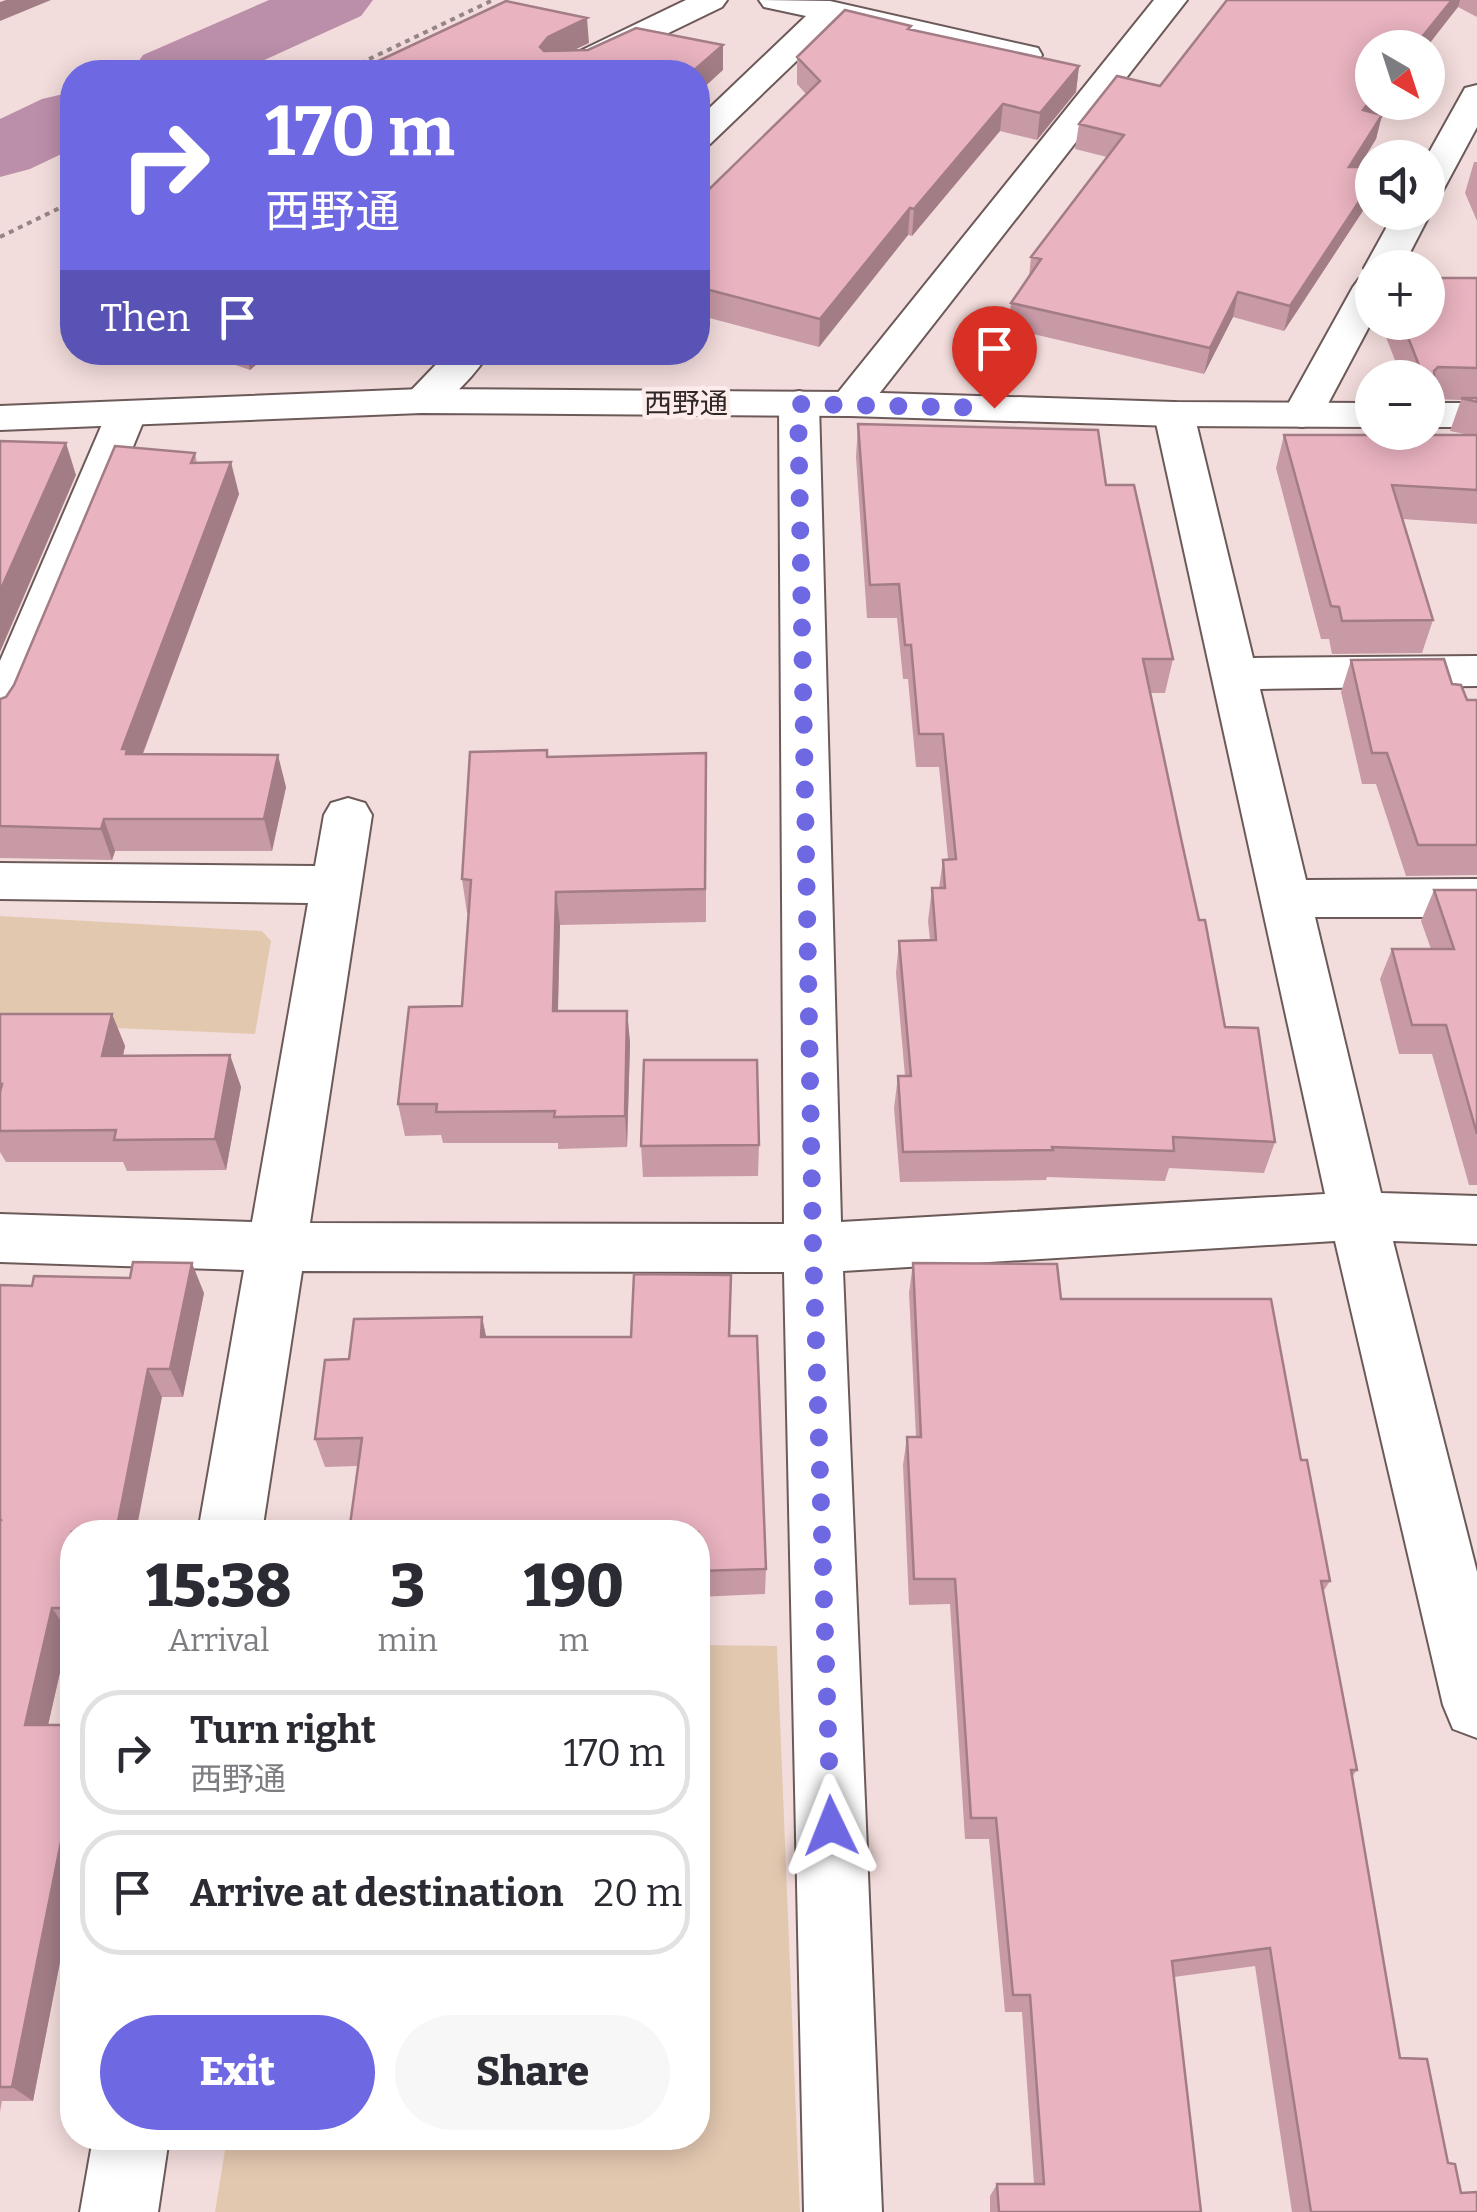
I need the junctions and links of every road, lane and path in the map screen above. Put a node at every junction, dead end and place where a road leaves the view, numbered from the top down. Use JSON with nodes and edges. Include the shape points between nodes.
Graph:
{"nodes":[{"id":1,"x":493,"y":0,"type":"edge"},
{"id":2,"x":711,"y":0,"type":"edge"},
{"id":3,"x":775,"y":0,"type":"edge"},
{"id":4,"x":1171,"y":0,"type":"edge"},
{"id":5,"x":830,"y":11,"type":"junction"},
{"id":6,"x":367,"y":60,"type":"edge"},
{"id":7,"x":588,"y":60,"type":"edge"},
{"id":8,"x":1112,"y":74,"type":"junction"},
{"id":9,"x":1477,"y":95,"type":"edge"},
{"id":10,"x":710,"y":126,"type":"edge"},
{"id":11,"x":1445,"y":154,"type":"edge"},
{"id":12,"x":60,"y":208,"type":"edge"},
{"id":13,"x":0,"y":237,"type":"edge"},
{"id":14,"x":1355,"y":318,"type":"edge"},
{"id":15,"x":458,"y":365,"type":"edge"},
{"id":16,"x":421,"y":401,"type":"junction"},
{"id":17,"x":824,"y":404,"type":"junction"},
{"id":18,"x":1174,"y":414,"type":"junction"},
{"id":19,"x":126,"y":415,"type":"junction"},
{"id":20,"x":1302,"y":415,"type":"junction"},
{"id":21,"x":1355,"y":415,"type":"edge"},
{"id":22,"x":1445,"y":415,"type":"edge"},
{"id":23,"x":1477,"y":415,"type":"edge"},
{"id":24,"x":0,"y":418,"type":"edge"},
{"id":25,"x":1477,"y":671,"type":"edge"},
{"id":26,"x":1234,"y":674,"type":"junction"},
{"id":27,"x":0,"y":715,"type":"edge"},
{"id":28,"x":348,"y":815,"type":"dead end"},
{"id":29,"x":0,"y":881,"type":"edge"},
{"id":30,"x":337,"y":885,"type":"junction"},
{"id":31,"x":1477,"y":898,"type":"edge"},
{"id":32,"x":1286,"y":899,"type":"junction"},
{"id":33,"x":1358,"y":1216,"type":"junction"},
{"id":34,"x":1477,"y":1220,"type":"edge"},
{"id":35,"x":0,"y":1238,"type":"edge"},
{"id":36,"x":277,"y":1247,"type":"junction"},
{"id":37,"x":813,"y":1248,"type":"junction"},
{"id":38,"x":232,"y":1520,"type":"edge"},
{"id":39,"x":1477,"y":1705,"type":"edge"},
{"id":40,"x":129,"y":2150,"type":"edge"},
{"id":41,"x":119,"y":2212,"type":"edge"},
{"id":42,"x":843,"y":2212,"type":"edge"}],
"edges":[{"from":1,"to":6,"type":"path"},
{"from":2,"to":7,"type":"street"},
{"from":3,"to":5,"type":"street"},
{"from":4,"to":8,"type":"street"},
{"from":5,"to":8,"type":"street"},
{"from":5,"to":10,"type":"street"},
{"from":8,"to":17,"type":"street"},
{"from":9,"to":11,"type":"street"},
{"from":12,"to":13,"type":"path"},
{"from":14,"to":20,"type":"street"},
{"from":15,"to":16,"type":"street"},
{"from":16,"to":17,"type":"street","name":"西野通"},
{"from":16,"to":19,"type":"street","name":"西野通"},
{"from":17,"to":18,"type":"street","name":"西野通"},
{"from":17,"to":37,"type":"street"},
{"from":18,"to":20,"type":"street","name":"西野通"},
{"from":18,"to":26,"type":"street"},
{"from":19,"to":24,"type":"street","name":"西野通"},
{"from":19,"to":27,"type":"street"},
{"from":20,"to":21,"type":"street","name":"西野通"},
{"from":22,"to":23,"type":"street"},
{"from":25,"to":26,"type":"street"},
{"from":26,"to":32,"type":"street"},
{"from":28,"to":30,"type":"street"},
{"from":29,"to":30,"type":"street"},
{"from":30,"to":36,"type":"street"},
{"from":31,"to":32,"type":"street"},
{"from":32,"to":33,"type":"street"},
{"from":33,"to":34,"type":"street"},
{"from":33,"to":37,"type":"street"},
{"from":33,"to":39,"type":"street"},
{"from":35,"to":36,"type":"street"},
{"from":36,"to":37,"type":"street"},
{"from":36,"to":38,"type":"street"},
{"from":37,"to":42,"type":"street"},
{"from":40,"to":41,"type":"street"}]}
